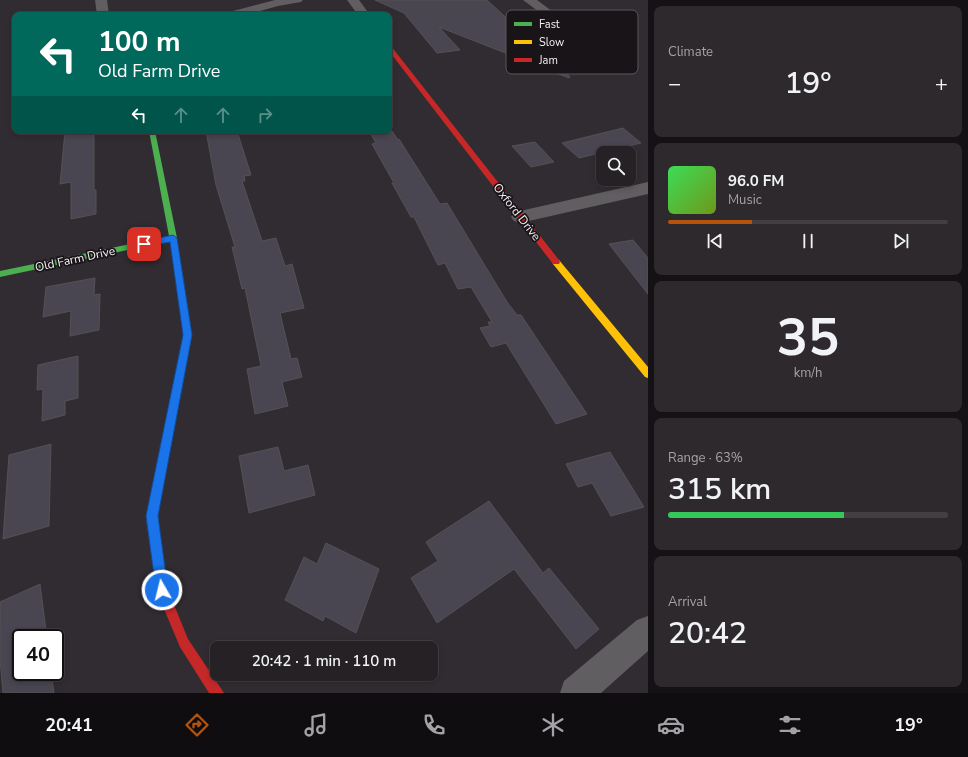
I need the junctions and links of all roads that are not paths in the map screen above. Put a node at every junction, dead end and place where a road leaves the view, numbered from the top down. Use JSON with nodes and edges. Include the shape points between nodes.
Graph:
{"nodes":[{"id":1,"x":101,"y":0,"type":"edge"},
{"id":2,"x":297,"y":0,"type":"edge"},
{"id":3,"x":353,"y":0,"type":"edge"},
{"id":4,"x":529,"y":0,"type":"edge"},
{"id":5,"x":543,"y":10,"type":"edge"},
{"id":6,"x":103,"y":12,"type":"edge"},
{"id":7,"x":244,"y":12,"type":"edge"},
{"id":8,"x":362,"y":12,"type":"edge"},
{"id":9,"x":392,"y":51,"type":"edge"},
{"id":10,"x":153,"y":134,"type":"edge"},
{"id":11,"x":648,"y":188,"type":"edge"},
{"id":12,"x":520,"y":217,"type":"junction"},
{"id":13,"x":173,"y":238,"type":"junction"},
{"id":14,"x":0,"y":274,"type":"edge"},
{"id":15,"x":648,"y":374,"type":"edge"},
{"id":16,"x":648,"y":631,"type":"edge"},
{"id":17,"x":217,"y":693,"type":"edge"},
{"id":18,"x":576,"y":693,"type":"edge"}],
"edges":[{"from":1,"to":6,"type":"street"},
{"from":2,"to":7,"type":"street"},
{"from":3,"to":8,"type":"street"},
{"from":4,"to":5,"type":"street"},
{"from":9,"to":12,"type":"street","name":"Oxford Drive"},
{"from":10,"to":13,"type":"street"},
{"from":11,"to":12,"type":"street"},
{"from":12,"to":15,"type":"street","name":"Oxford Drive"},
{"from":13,"to":14,"type":"street","name":"Old Farm Drive"},
{"from":13,"to":17,"type":"street","via":[[188,335],[152,516],[162,590],[184,643]]},
{"from":16,"to":18,"type":"street"}]}
